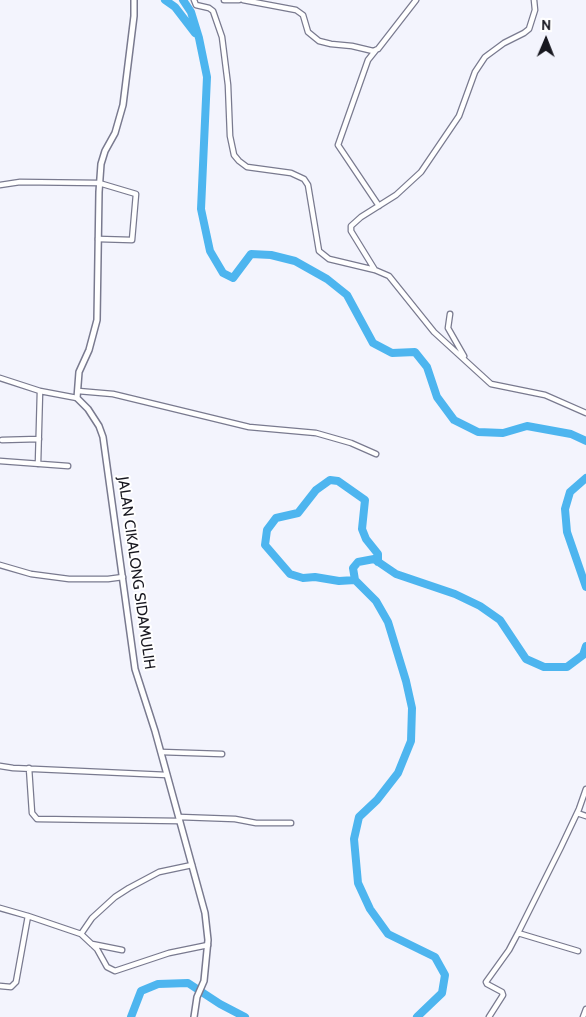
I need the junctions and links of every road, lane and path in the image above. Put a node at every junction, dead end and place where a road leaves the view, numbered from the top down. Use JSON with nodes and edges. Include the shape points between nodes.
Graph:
{"nodes":[{"id":1,"x":134,"y":0,"type":"edge"},
{"id":2,"x":194,"y":0,"type":"edge"},
{"id":3,"x":224,"y":0,"type":"edge"},
{"id":4,"x":239,"y":0,"type":"edge"},
{"id":5,"x":243,"y":0,"type":"edge"},
{"id":6,"x":416,"y":0,"type":"edge"},
{"id":7,"x":534,"y":0,"type":"edge"},
{"id":8,"x":376,"y":50,"type":"junction"},
{"id":9,"x":99,"y":183,"type":"junction"},
{"id":10,"x":0,"y":185,"type":"edge"},
{"id":11,"x":379,"y":206,"type":"junction"},
{"id":12,"x":98,"y":239,"type":"junction"},
{"id":13,"x":375,"y":270,"type":"junction"},
{"id":14,"x":450,"y":314,"type":"dead end"},
{"id":15,"x":474,"y":369,"type":"junction"},
{"id":16,"x":0,"y":378,"type":"edge"},
{"id":17,"x":40,"y":391,"type":"junction"},
{"id":18,"x":78,"y":391,"type":"junction"},
{"id":19,"x":77,"y":398,"type":"junction"},
{"id":20,"x":586,"y":413,"type":"edge"},
{"id":21,"x":39,"y":439,"type":"junction"},
{"id":22,"x":2,"y":440,"type":"dead end"},
{"id":23,"x":376,"y":454,"type":"dead end"},
{"id":24,"x":0,"y":461,"type":"edge"},
{"id":25,"x":38,"y":464,"type":"junction"},
{"id":26,"x":68,"y":466,"type":"dead end"},
{"id":27,"x":0,"y":565,"type":"edge"},
{"id":28,"x":123,"y":577,"type":"junction"},
{"id":29,"x":161,"y":752,"type":"junction"},
{"id":30,"x":222,"y":754,"type":"dead end"},
{"id":31,"x":0,"y":766,"type":"edge"},
{"id":32,"x":29,"y":768,"type":"junction"},
{"id":33,"x":167,"y":775,"type":"junction"},
{"id":34,"x":586,"y":789,"type":"edge"},
{"id":35,"x":577,"y":813,"type":"junction"},
{"id":36,"x":586,"y":816,"type":"edge"},
{"id":37,"x":179,"y":819,"type":"junction"},
{"id":38,"x":291,"y":822,"type":"dead end"},
{"id":39,"x":192,"y":865,"type":"junction"},
{"id":40,"x":0,"y":908,"type":"edge"},
{"id":41,"x":28,"y":916,"type":"junction"},
{"id":42,"x":518,"y":933,"type":"junction"},
{"id":43,"x":81,"y":934,"type":"junction"},
{"id":44,"x":91,"y":944,"type":"junction"},
{"id":45,"x":208,"y":945,"type":"junction"},
{"id":46,"x":122,"y":950,"type":"dead end"},
{"id":47,"x":578,"y":952,"type":"dead end"},
{"id":48,"x":0,"y":986,"type":"edge"},
{"id":49,"x":586,"y":1009,"type":"edge"},
{"id":50,"x":194,"y":1017,"type":"edge"},
{"id":51,"x":489,"y":1017,"type":"edge"},
{"id":52,"x":583,"y":1017,"type":"edge"}],
"edges":[{"from":1,"to":9,"type":"street","via":[[123,105],[115,133],[102,158]]},
{"from":2,"to":13,"type":"street","via":[[196,5],[213,11],[222,37],[234,155],[247,167],[291,173],[304,180],[308,185],[319,250],[329,259]]},
{"from":3,"to":4,"type":"street"},
{"from":5,"to":8,"type":"street","via":[[301,12],[308,32],[319,40]]},
{"from":6,"to":8,"type":"street"},
{"from":7,"to":11,"type":"street","via":[[535,10],[529,29],[485,57],[474,72],[459,116],[420,172]]},
{"from":8,"to":11,"type":"street","via":[[368,60],[338,145]]},
{"from":9,"to":10,"type":"street","via":[[20,182]]},
{"from":9,"to":12,"type":"street"},
{"from":9,"to":12,"type":"street","via":[[134,192],[137,196],[132,240]]},
{"from":11,"to":13,"type":"street","via":[[350,228]]},
{"from":12,"to":18,"type":"street","via":[[97,320],[79,372]]},
{"from":13,"to":15,"type":"street","via":[[389,276],[434,332]]},
{"from":14,"to":15,"type":"street","via":[[450,333]]},
{"from":15,"to":20,"type":"street","via":[[491,384],[545,395]]},
{"from":16,"to":17,"type":"street"},
{"from":17,"to":19,"type":"street"},
{"from":17,"to":21,"type":"street"},
{"from":18,"to":19,"type":"street"},
{"from":18,"to":23,"type":"street","via":[[113,394],[249,427],[316,433]]},
{"from":19,"to":28,"type":"street","name":"JALAN CIKALONG SIDAMULIH","via":[[88,409],[103,437]]},
{"from":21,"to":22,"type":"street"},
{"from":21,"to":25,"type":"street"},
{"from":24,"to":25,"type":"street"},
{"from":25,"to":26,"type":"street"},
{"from":27,"to":28,"type":"street","via":[[31,574],[69,579]]},
{"from":28,"to":29,"type":"street","name":"JALAN CIKALONG SIDAMULIH","via":[[135,669]]},
{"from":29,"to":30,"type":"street"},
{"from":29,"to":33,"type":"street","name":"JALAN CIKALONG SIDAMULIH"},
{"from":31,"to":32,"type":"street"},
{"from":32,"to":33,"type":"street"},
{"from":32,"to":37,"type":"street","via":[[32,814],[37,819]]},
{"from":33,"to":37,"type":"street","name":"JALAN CIKALONG SIDAMULIH"},
{"from":34,"to":35,"type":"street"},
{"from":35,"to":36,"type":"street"},
{"from":35,"to":42,"type":"street"},
{"from":37,"to":38,"type":"street"},
{"from":37,"to":39,"type":"street","name":"JALAN CIKALONG SIDAMULIH"},
{"from":39,"to":43,"type":"street","via":[[159,872],[129,888],[92,918]]},
{"from":39,"to":45,"type":"street","name":"JALAN CIKALONG SIDAMULIH","via":[[205,913]]},
{"from":40,"to":41,"type":"street"},
{"from":41,"to":43,"type":"street"},
{"from":41,"to":48,"type":"street","via":[[16,982],[11,987]]},
{"from":42,"to":47,"type":"street"},
{"from":42,"to":51,"type":"street","via":[[486,982],[503,995]]},
{"from":43,"to":44,"type":"street"},
{"from":44,"to":45,"type":"street","via":[[107,967],[115,971],[169,953]]},
{"from":44,"to":46,"type":"street"},
{"from":45,"to":50,"type":"street","name":"JALAN CIKALONG SIDAMULIH","via":[[204,981]]},
{"from":49,"to":52,"type":"street"}]}
